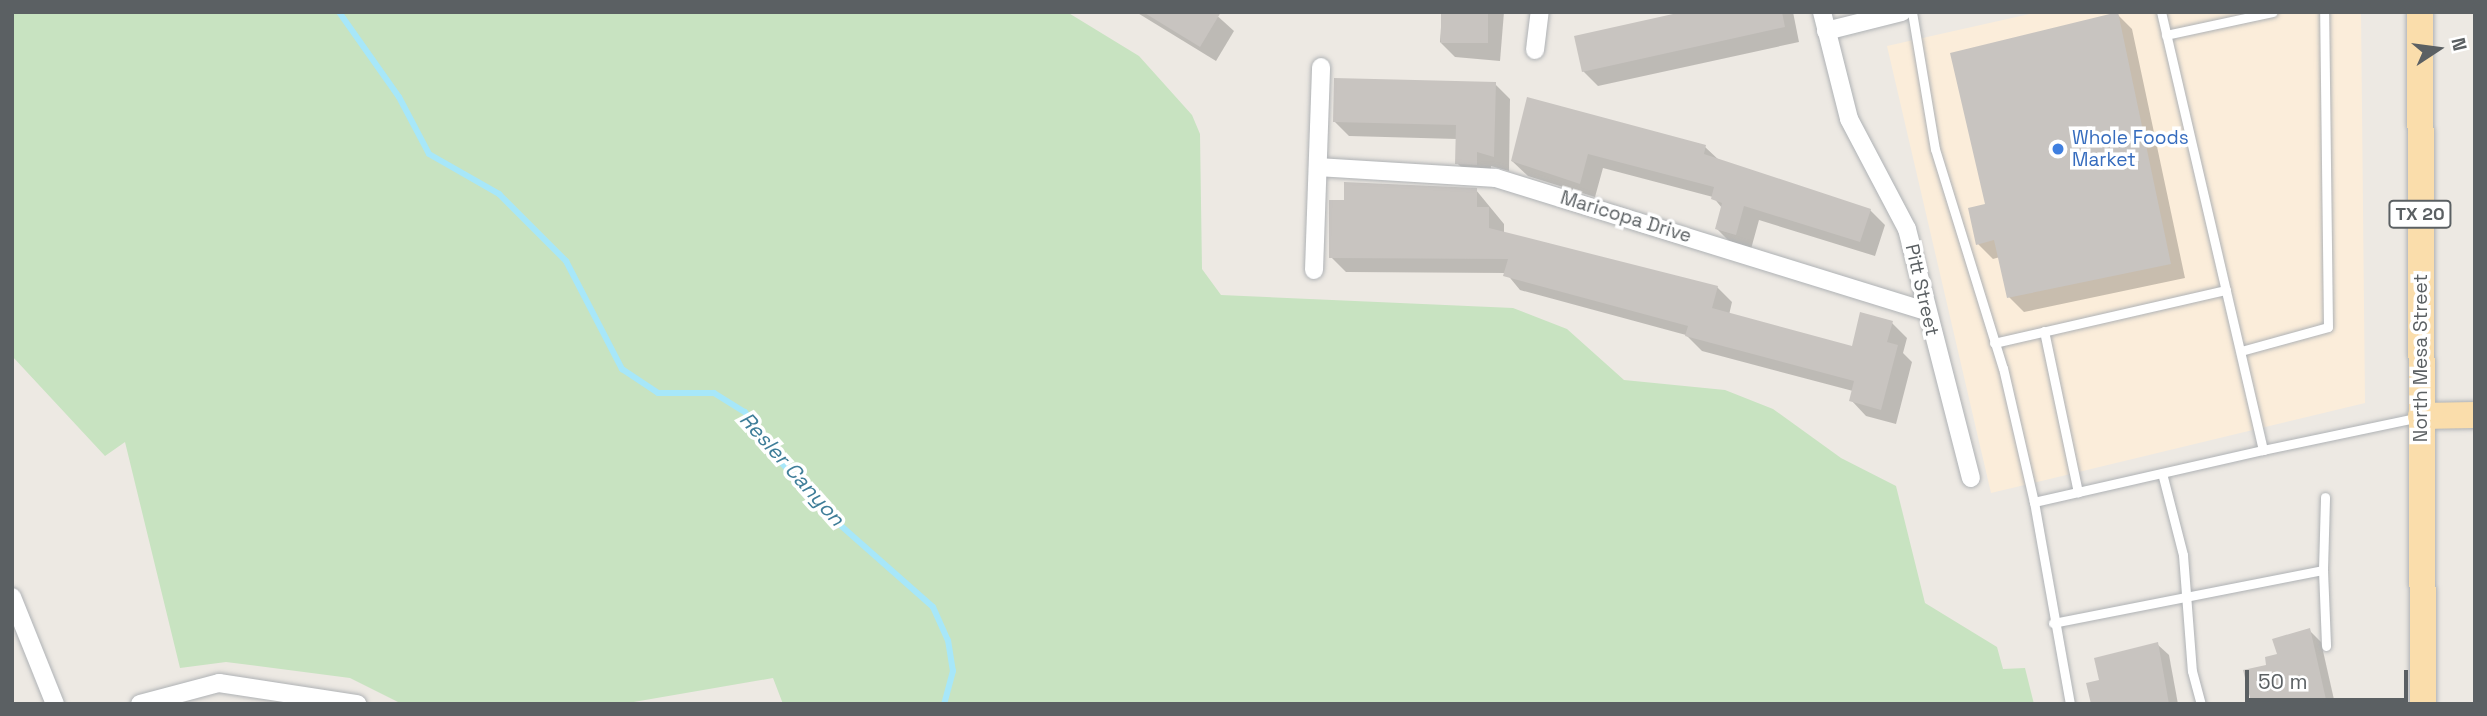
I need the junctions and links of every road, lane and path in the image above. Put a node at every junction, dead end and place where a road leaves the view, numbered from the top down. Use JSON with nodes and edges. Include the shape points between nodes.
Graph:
{"nodes":[{"id":1,"x":1540,"y":12,"type":"edge"},
{"id":2,"x":1822,"y":12,"type":"edge"},
{"id":3,"x":1902,"y":12,"type":"edge"},
{"id":4,"x":1912,"y":12,"type":"edge"},
{"id":5,"x":2161,"y":12,"type":"edge"},
{"id":6,"x":2273,"y":12,"type":"edge"},
{"id":7,"x":2324,"y":12,"type":"edge"},
{"id":8,"x":2420,"y":12,"type":"edge"},
{"id":9,"x":1826,"y":31,"type":"junction"},
{"id":10,"x":2166,"y":35,"type":"junction"},
{"id":11,"x":1535,"y":50,"type":"dead end"},
{"id":12,"x":1321,"y":66,"type":"dead end"},
{"id":13,"x":1318,"y":167,"type":"junction"},
{"id":14,"x":1314,"y":270,"type":"dead end"},
{"id":15,"x":2226,"y":290,"type":"junction"},
{"id":16,"x":1926,"y":311,"type":"junction"},
{"id":17,"x":2044,"y":331,"type":"junction"},
{"id":18,"x":1994,"y":343,"type":"junction"},
{"id":19,"x":2241,"y":351,"type":"junction"},
{"id":20,"x":2475,"y":415,"type":"edge"},
{"id":21,"x":2421,"y":416,"type":"junction"},
{"id":22,"x":2263,"y":450,"type":"junction"},
{"id":23,"x":2162,"y":473,"type":"junction"},
{"id":24,"x":1971,"y":478,"type":"dead end"},
{"id":25,"x":2078,"y":492,"type":"junction"},
{"id":26,"x":2325,"y":497,"type":"dead end"},
{"id":27,"x":2034,"y":502,"type":"junction"},
{"id":28,"x":2323,"y":570,"type":"junction"},
{"id":29,"x":2186,"y":596,"type":"junction"},
{"id":30,"x":12,"y":597,"type":"edge"},
{"id":31,"x":2053,"y":623,"type":"junction"},
{"id":32,"x":2326,"y":646,"type":"dead end"},
{"id":33,"x":55,"y":704,"type":"edge"},
{"id":34,"x":140,"y":704,"type":"edge"},
{"id":35,"x":357,"y":704,"type":"edge"},
{"id":36,"x":2070,"y":704,"type":"edge"},
{"id":37,"x":2201,"y":704,"type":"edge"},
{"id":38,"x":2423,"y":704,"type":"edge"}],
"edges":[{"from":1,"to":11,"type":"street"},
{"from":2,"to":9,"type":"street","name":"Pitt Street"},
{"from":3,"to":9,"type":"street"},
{"from":4,"to":18,"type":"lane","via":[[1935,149]]},
{"from":5,"to":10,"type":"lane"},
{"from":6,"to":10,"type":"lane"},
{"from":7,"to":19,"type":"lane","via":[[2328,327]]},
{"from":8,"to":21,"type":"main road","name":"North Mesa Street","number":"TX 20"},
{"from":9,"to":16,"type":"street","name":"Pitt Street","via":[[1849,119],[1907,229]]},
{"from":10,"to":15,"type":"lane"},
{"from":12,"to":13,"type":"street"},
{"from":13,"to":14,"type":"street"},
{"from":13,"to":16,"type":"street","name":"Maricopa Drive","via":[[1496,178]]},
{"from":15,"to":17,"type":"lane"},
{"from":15,"to":19,"type":"lane"},
{"from":16,"to":24,"type":"street","name":"Pitt Street"},
{"from":17,"to":18,"type":"lane"},
{"from":17,"to":25,"type":"lane"},
{"from":18,"to":27,"type":"lane"},
{"from":19,"to":22,"type":"lane"},
{"from":20,"to":21,"type":"main road"},
{"from":21,"to":22,"type":"lane"},
{"from":21,"to":38,"type":"main road","name":"North Mesa Street","number":"TX 20"},
{"from":22,"to":23,"type":"lane"},
{"from":23,"to":25,"type":"lane"},
{"from":23,"to":29,"type":"lane"},
{"from":25,"to":27,"type":"lane"},
{"from":26,"to":28,"type":"lane"},
{"from":27,"to":31,"type":"lane"},
{"from":28,"to":29,"type":"lane"},
{"from":28,"to":32,"type":"lane"},
{"from":29,"to":31,"type":"lane"},
{"from":29,"to":37,"type":"lane"},
{"from":30,"to":33,"type":"street"},
{"from":31,"to":36,"type":"lane"},
{"from":34,"to":35,"type":"street","via":[[219,683]]}]}
